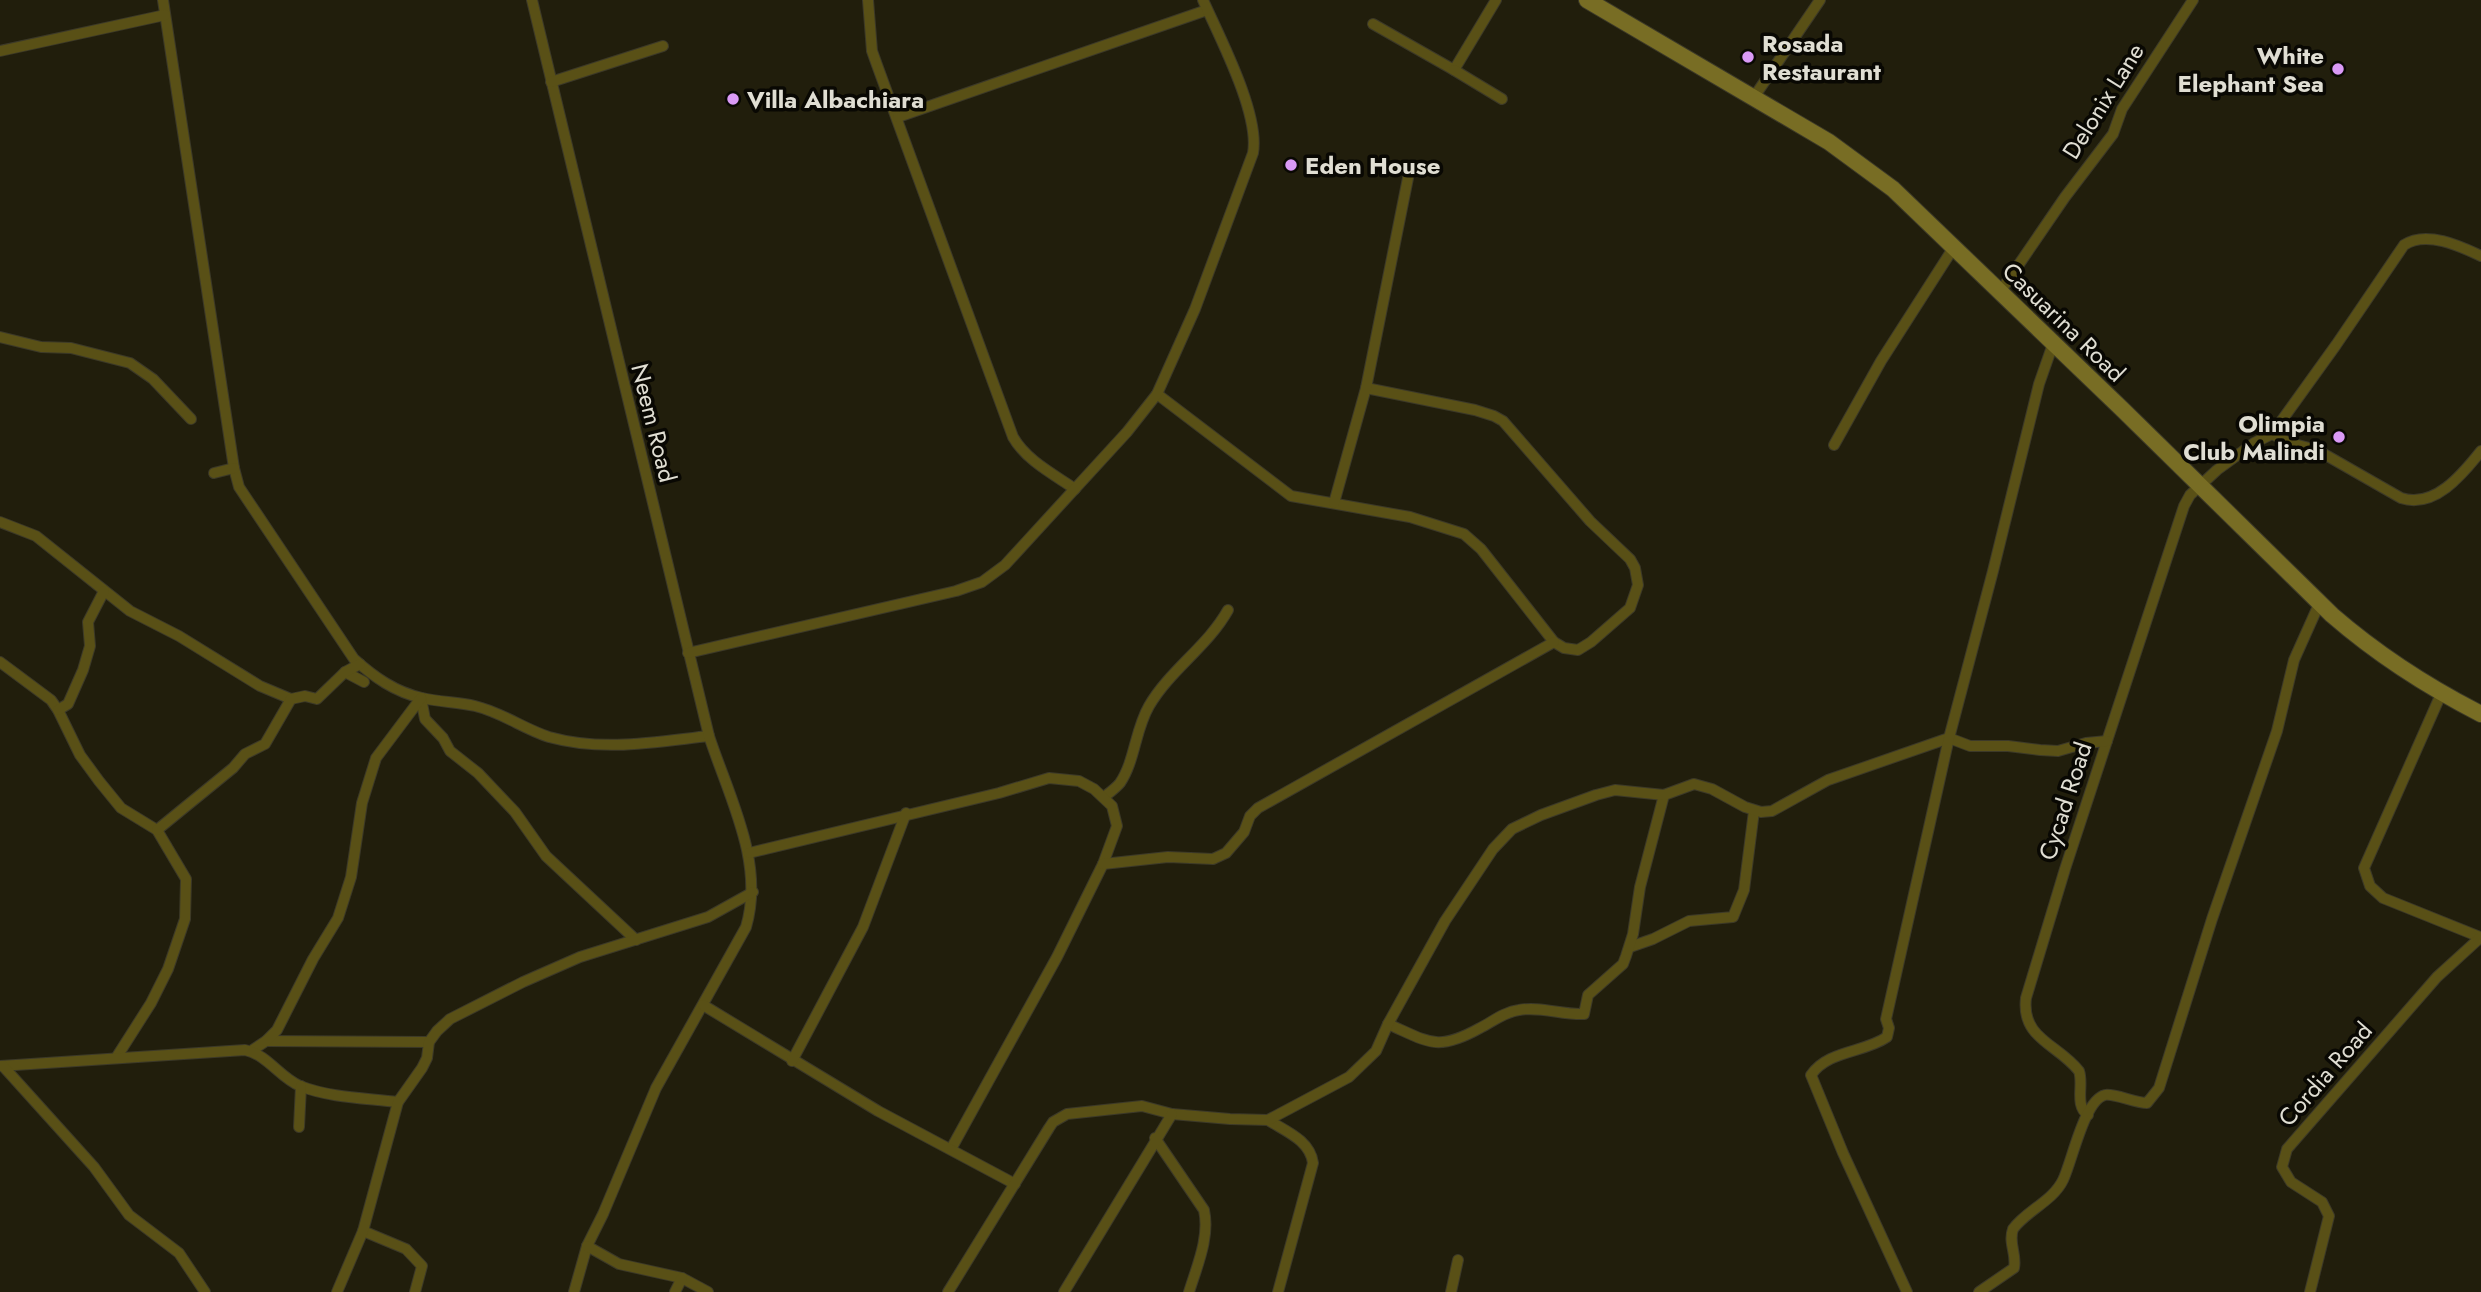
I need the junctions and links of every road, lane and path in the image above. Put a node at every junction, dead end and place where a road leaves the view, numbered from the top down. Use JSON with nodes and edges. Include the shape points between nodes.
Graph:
{"nodes":[{"id":1,"x":163,"y":0,"type":"edge"},
{"id":2,"x":532,"y":0,"type":"edge"},
{"id":3,"x":868,"y":0,"type":"edge"},
{"id":4,"x":1496,"y":0,"type":"edge"},
{"id":5,"x":1587,"y":0,"type":"edge"},
{"id":6,"x":1820,"y":0,"type":"edge"},
{"id":7,"x":2193,"y":0,"type":"edge"},
{"id":8,"x":1205,"y":5,"type":"edge"},
{"id":9,"x":165,"y":15,"type":"junction"},
{"id":10,"x":1373,"y":24,"type":"dead end"},
{"id":11,"x":663,"y":46,"type":"dead end"},
{"id":12,"x":0,"y":51,"type":"edge"},
{"id":13,"x":1454,"y":70,"type":"junction"},
{"id":14,"x":551,"y":82,"type":"junction"},
{"id":15,"x":1754,"y":97,"type":"junction"},
{"id":16,"x":1502,"y":99,"type":"dead end"},
{"id":17,"x":898,"y":117,"type":"junction"},
{"id":18,"x":1410,"y":168,"type":"dead end"},
{"id":19,"x":1954,"y":247,"type":"junction"},
{"id":20,"x":2481,"y":256,"type":"edge"},
{"id":21,"x":2000,"y":292,"type":"junction"},
{"id":22,"x":0,"y":337,"type":"edge"},
{"id":23,"x":2053,"y":344,"type":"junction"},
{"id":24,"x":1366,"y":388,"type":"junction"},
{"id":25,"x":1157,"y":394,"type":"junction"},
{"id":26,"x":191,"y":419,"type":"dead end"},
{"id":27,"x":2272,"y":434,"type":"junction"},
{"id":28,"x":1834,"y":445,"type":"dead end"},
{"id":29,"x":2481,"y":451,"type":"edge"},
{"id":30,"x":234,"y":468,"type":"junction"},
{"id":31,"x":214,"y":473,"type":"dead end"},
{"id":32,"x":2200,"y":485,"type":"junction"},
{"id":33,"x":1075,"y":489,"type":"junction"},
{"id":34,"x":1334,"y":503,"type":"junction"},
{"id":35,"x":0,"y":522,"type":"edge"},
{"id":36,"x":104,"y":592,"type":"junction"},
{"id":37,"x":2320,"y":602,"type":"junction"},
{"id":38,"x":1228,"y":610,"type":"dead end"},
{"id":39,"x":1555,"y":642,"type":"junction"},
{"id":40,"x":688,"y":653,"type":"junction"},
{"id":41,"x":0,"y":662,"type":"edge"},
{"id":42,"x":360,"y":664,"type":"junction"},
{"id":43,"x":345,"y":672,"type":"junction"},
{"id":44,"x":364,"y":682,"type":"dead end"},
{"id":45,"x":2442,"y":692,"type":"junction"},
{"id":46,"x":421,"y":698,"type":"junction"},
{"id":47,"x":292,"y":699,"type":"junction"},
{"id":48,"x":58,"y":710,"type":"junction"},
{"id":49,"x":2481,"y":715,"type":"edge"},
{"id":50,"x":709,"y":736,"type":"junction"},
{"id":51,"x":1949,"y":738,"type":"junction"},
{"id":52,"x":2107,"y":741,"type":"junction"},
{"id":53,"x":1664,"y":795,"type":"junction"},
{"id":54,"x":1104,"y":797,"type":"junction"},
{"id":55,"x":1754,"y":811,"type":"junction"},
{"id":56,"x":906,"y":813,"type":"junction"},
{"id":57,"x":157,"y":830,"type":"junction"},
{"id":58,"x":748,"y":853,"type":"junction"},
{"id":59,"x":1102,"y":864,"type":"junction"},
{"id":60,"x":753,"y":892,"type":"junction"},
{"id":61,"x":2481,"y":937,"type":"edge"},
{"id":62,"x":636,"y":940,"type":"junction"},
{"id":63,"x":1630,"y":947,"type":"junction"},
{"id":64,"x":703,"y":1005,"type":"junction"},
{"id":65,"x":1388,"y":1024,"type":"junction"},
{"id":66,"x":266,"y":1041,"type":"junction"},
{"id":67,"x":429,"y":1042,"type":"junction"},
{"id":68,"x":251,"y":1051,"type":"junction"},
{"id":69,"x":116,"y":1058,"type":"junction"},
{"id":70,"x":792,"y":1061,"type":"junction"},
{"id":71,"x":2,"y":1066,"type":"edge"},
{"id":72,"x":301,"y":1086,"type":"junction"},
{"id":73,"x":398,"y":1102,"type":"junction"},
{"id":74,"x":1171,"y":1114,"type":"junction"},
{"id":75,"x":2088,"y":1115,"type":"junction"},
{"id":76,"x":1268,"y":1120,"type":"junction"},
{"id":77,"x":299,"y":1127,"type":"dead end"},
{"id":78,"x":1155,"y":1138,"type":"junction"},
{"id":79,"x":951,"y":1149,"type":"junction"},
{"id":80,"x":1015,"y":1184,"type":"junction"},
{"id":81,"x":363,"y":1231,"type":"junction"},
{"id":82,"x":587,"y":1246,"type":"junction"},
{"id":83,"x":1458,"y":1260,"type":"dead end"},
{"id":84,"x":682,"y":1278,"type":"junction"},
{"id":85,"x":205,"y":1292,"type":"edge"},
{"id":86,"x":337,"y":1292,"type":"edge"},
{"id":87,"x":415,"y":1292,"type":"edge"},
{"id":88,"x":574,"y":1292,"type":"edge"},
{"id":89,"x":675,"y":1292,"type":"edge"},
{"id":90,"x":708,"y":1292,"type":"edge"},
{"id":91,"x":948,"y":1292,"type":"edge"},
{"id":92,"x":1064,"y":1292,"type":"edge"},
{"id":93,"x":1189,"y":1292,"type":"edge"},
{"id":94,"x":1278,"y":1292,"type":"edge"},
{"id":95,"x":1451,"y":1292,"type":"edge"},
{"id":96,"x":1907,"y":1292,"type":"edge"},
{"id":97,"x":1979,"y":1292,"type":"edge"},
{"id":98,"x":2310,"y":1292,"type":"edge"}],
"edges":[{"from":1,"to":9,"type":"street"},
{"from":2,"to":14,"type":"street","name":"Neem Road"},
{"from":3,"to":17,"type":"street","via":[[872,51]]},
{"from":4,"to":13,"type":"street"},
{"from":5,"to":15,"type":"street","name":"Casuarina Road"},
{"from":6,"to":15,"type":"street"},
{"from":7,"to":21,"type":"street","name":"Delonix Lane","via":[[2122,109],[2113,134]]},
{"from":8,"to":17,"type":"street"},
{"from":8,"to":25,"type":"street","via":[[1248,105],[1255,139],[1195,309]]},
{"from":9,"to":12,"type":"street"},
{"from":9,"to":30,"type":"street"},
{"from":10,"to":13,"type":"street"},
{"from":11,"to":14,"type":"street"},
{"from":13,"to":16,"type":"street"},
{"from":14,"to":40,"type":"street","name":"Neem Road"},
{"from":15,"to":19,"type":"street","name":"Casuarina Road","via":[[1860,163]]},
{"from":17,"to":33,"type":"street","via":[[1013,437],[1029,457]]},
{"from":18,"to":24,"type":"street"},
{"from":19,"to":21,"type":"street","name":"Casuarina Road"},
{"from":19,"to":28,"type":"street"},
{"from":20,"to":27,"type":"street","via":[[2453,242],[2416,240],[2403,245]]},
{"from":21,"to":23,"type":"street","name":"Casuarina Road"},
{"from":22,"to":26,"type":"street","via":[[130,363],[153,379]]},
{"from":23,"to":32,"type":"street","name":"Casuarina Road"},
{"from":23,"to":51,"type":"street"},
{"from":24,"to":34,"type":"street"},
{"from":24,"to":39,"type":"street","via":[[1475,410],[1503,421],[1590,521],[1630,559],[1638,585],[1630,608],[1578,650]]},
{"from":25,"to":33,"type":"street"},
{"from":25,"to":34,"type":"street","via":[[1287,493]]},
{"from":27,"to":29,"type":"street","via":[[2318,450],[2412,501],[2434,496]]},
{"from":27,"to":32,"type":"street","name":"Cycad Road","via":[[2240,452]]},
{"from":30,"to":31,"type":"street"},
{"from":30,"to":42,"type":"street","via":[[239,488]]},
{"from":32,"to":37,"type":"street","name":"Casuarina Road"},
{"from":32,"to":52,"type":"street","name":"Cycad Road","via":[[2190,495],[2177,526]]},
{"from":33,"to":40,"type":"street","via":[[1005,565],[970,588]]},
{"from":34,"to":39,"type":"street","via":[[1410,517],[1465,534]]},
{"from":35,"to":36,"type":"street","via":[[36,536]]},
{"from":36,"to":47,"type":"street","via":[[260,686]]},
{"from":36,"to":48,"type":"street","via":[[88,622],[90,646],[83,670],[68,704]]},
{"from":37,"to":45,"type":"street","name":"Casuarina Road","via":[[2354,634]]},
{"from":37,"to":75,"type":"street","via":[[2294,660],[2277,730],[2159,1088],[2147,1103],[2104,1095]]},
{"from":38,"to":54,"type":"street","via":[[1151,703],[1126,771]]},
{"from":39,"to":59,"type":"street","via":[[1258,808],[1226,853],[1213,859],[1168,857]]},
{"from":40,"to":50,"type":"street","name":"Neem Road"},
{"from":41,"to":48,"type":"street"},
{"from":42,"to":43,"type":"street"},
{"from":42,"to":46,"type":"street","via":[[393,689]]},
{"from":43,"to":44,"type":"street"},
{"from":43,"to":47,"type":"street","via":[[317,699]]},
{"from":45,"to":49,"type":"street","name":"Casuarina Road"},
{"from":45,"to":61,"type":"street","via":[[2364,868],[2370,886],[2383,898]]},
{"from":46,"to":50,"type":"street","via":[[486,709],[533,732],[563,740],[619,747]]},
{"from":46,"to":62,"type":"street","via":[[425,719],[450,751],[515,813],[546,856]]},
{"from":46,"to":66,"type":"street","via":[[376,758],[338,918],[277,1030]]},
{"from":47,"to":57,"type":"street","via":[[265,744],[245,754]]},
{"from":48,"to":57,"type":"street","via":[[80,755],[121,808]]},
{"from":50,"to":58,"type":"street","name":"Neem Road"},
{"from":51,"to":52,"type":"street","via":[[1970,747],[2049,751]]},
{"from":51,"to":55,"type":"street","via":[[1829,780],[1772,811]]},
{"from":51,"to":96,"type":"street","via":[[1886,1018],[1887,1037],[1823,1062],[1811,1075]]},
{"from":52,"to":75,"type":"street","name":"Cycad Road","via":[[2025,1011],[2029,1026],[2080,1071],[2080,1104]]},
{"from":53,"to":55,"type":"street","via":[[1694,784]]},
{"from":53,"to":63,"type":"street"},
{"from":53,"to":65,"type":"street","via":[[1615,790],[1512,829],[1445,920]]},
{"from":54,"to":56,"type":"street","via":[[1079,781],[1049,778]]},
{"from":54,"to":59,"type":"street","via":[[1112,806],[1117,826]]},
{"from":55,"to":63,"type":"street","via":[[1744,890],[1733,917],[1689,921]]},
{"from":56,"to":58,"type":"street"},
{"from":56,"to":70,"type":"street","via":[[863,927]]},
{"from":57,"to":69,"type":"street","via":[[186,880],[185,919],[168,970]]},
{"from":58,"to":60,"type":"street","name":"Neem Road"},
{"from":59,"to":79,"type":"street"},
{"from":60,"to":62,"type":"street","via":[[708,918]]},
{"from":60,"to":64,"type":"street","name":"Neem Road","via":[[746,927]]},
{"from":61,"to":98,"type":"street","name":"Cordia Road","via":[[2437,977],[2287,1149],[2282,1167],[2291,1182],[2322,1202],[2329,1216]]},
{"from":62,"to":67,"type":"street","via":[[580,957],[523,982],[450,1019]]},
{"from":63,"to":65,"type":"street","via":[[1623,964],[1588,995],[1584,1014],[1519,1009],[1445,1043],[1430,1042]]},
{"from":64,"to":70,"type":"street"},
{"from":64,"to":82,"type":"street","name":"Neem Road","via":[[656,1088]]},
{"from":65,"to":76,"type":"street","via":[[1369,1061],[1349,1077]]},
{"from":66,"to":67,"type":"street"},
{"from":66,"to":68,"type":"street"},
{"from":67,"to":73,"type":"street","via":[[422,1069]]},
{"from":68,"to":69,"type":"street"},
{"from":68,"to":72,"type":"street"},
{"from":69,"to":71,"type":"street"},
{"from":70,"to":79,"type":"street"},
{"from":71,"to":85,"type":"street","via":[[94,1167],[129,1215],[179,1253]]},
{"from":72,"to":73,"type":"street"},
{"from":72,"to":77,"type":"street"},
{"from":73,"to":81,"type":"street"},
{"from":74,"to":76,"type":"street"},
{"from":74,"to":78,"type":"street"},
{"from":74,"to":80,"type":"street","via":[[1136,1106],[1067,1114],[1049,1128]]},
{"from":75,"to":97,"type":"street","via":[[2060,1186],[2013,1229],[2014,1268]]},
{"from":76,"to":94,"type":"street","via":[[1299,1139],[1312,1153],[1313,1163]]},
{"from":78,"to":92,"type":"street"},
{"from":78,"to":93,"type":"street","via":[[1204,1210],[1207,1222]]},
{"from":79,"to":80,"type":"street"},
{"from":80,"to":91,"type":"street"},
{"from":81,"to":86,"type":"street"},
{"from":81,"to":87,"type":"street","via":[[406,1248],[422,1266]]},
{"from":82,"to":84,"type":"street","via":[[619,1264]]},
{"from":82,"to":88,"type":"street","name":"Neem Road"},
{"from":83,"to":95,"type":"street"},
{"from":84,"to":89,"type":"street"},
{"from":84,"to":90,"type":"street"}]}
